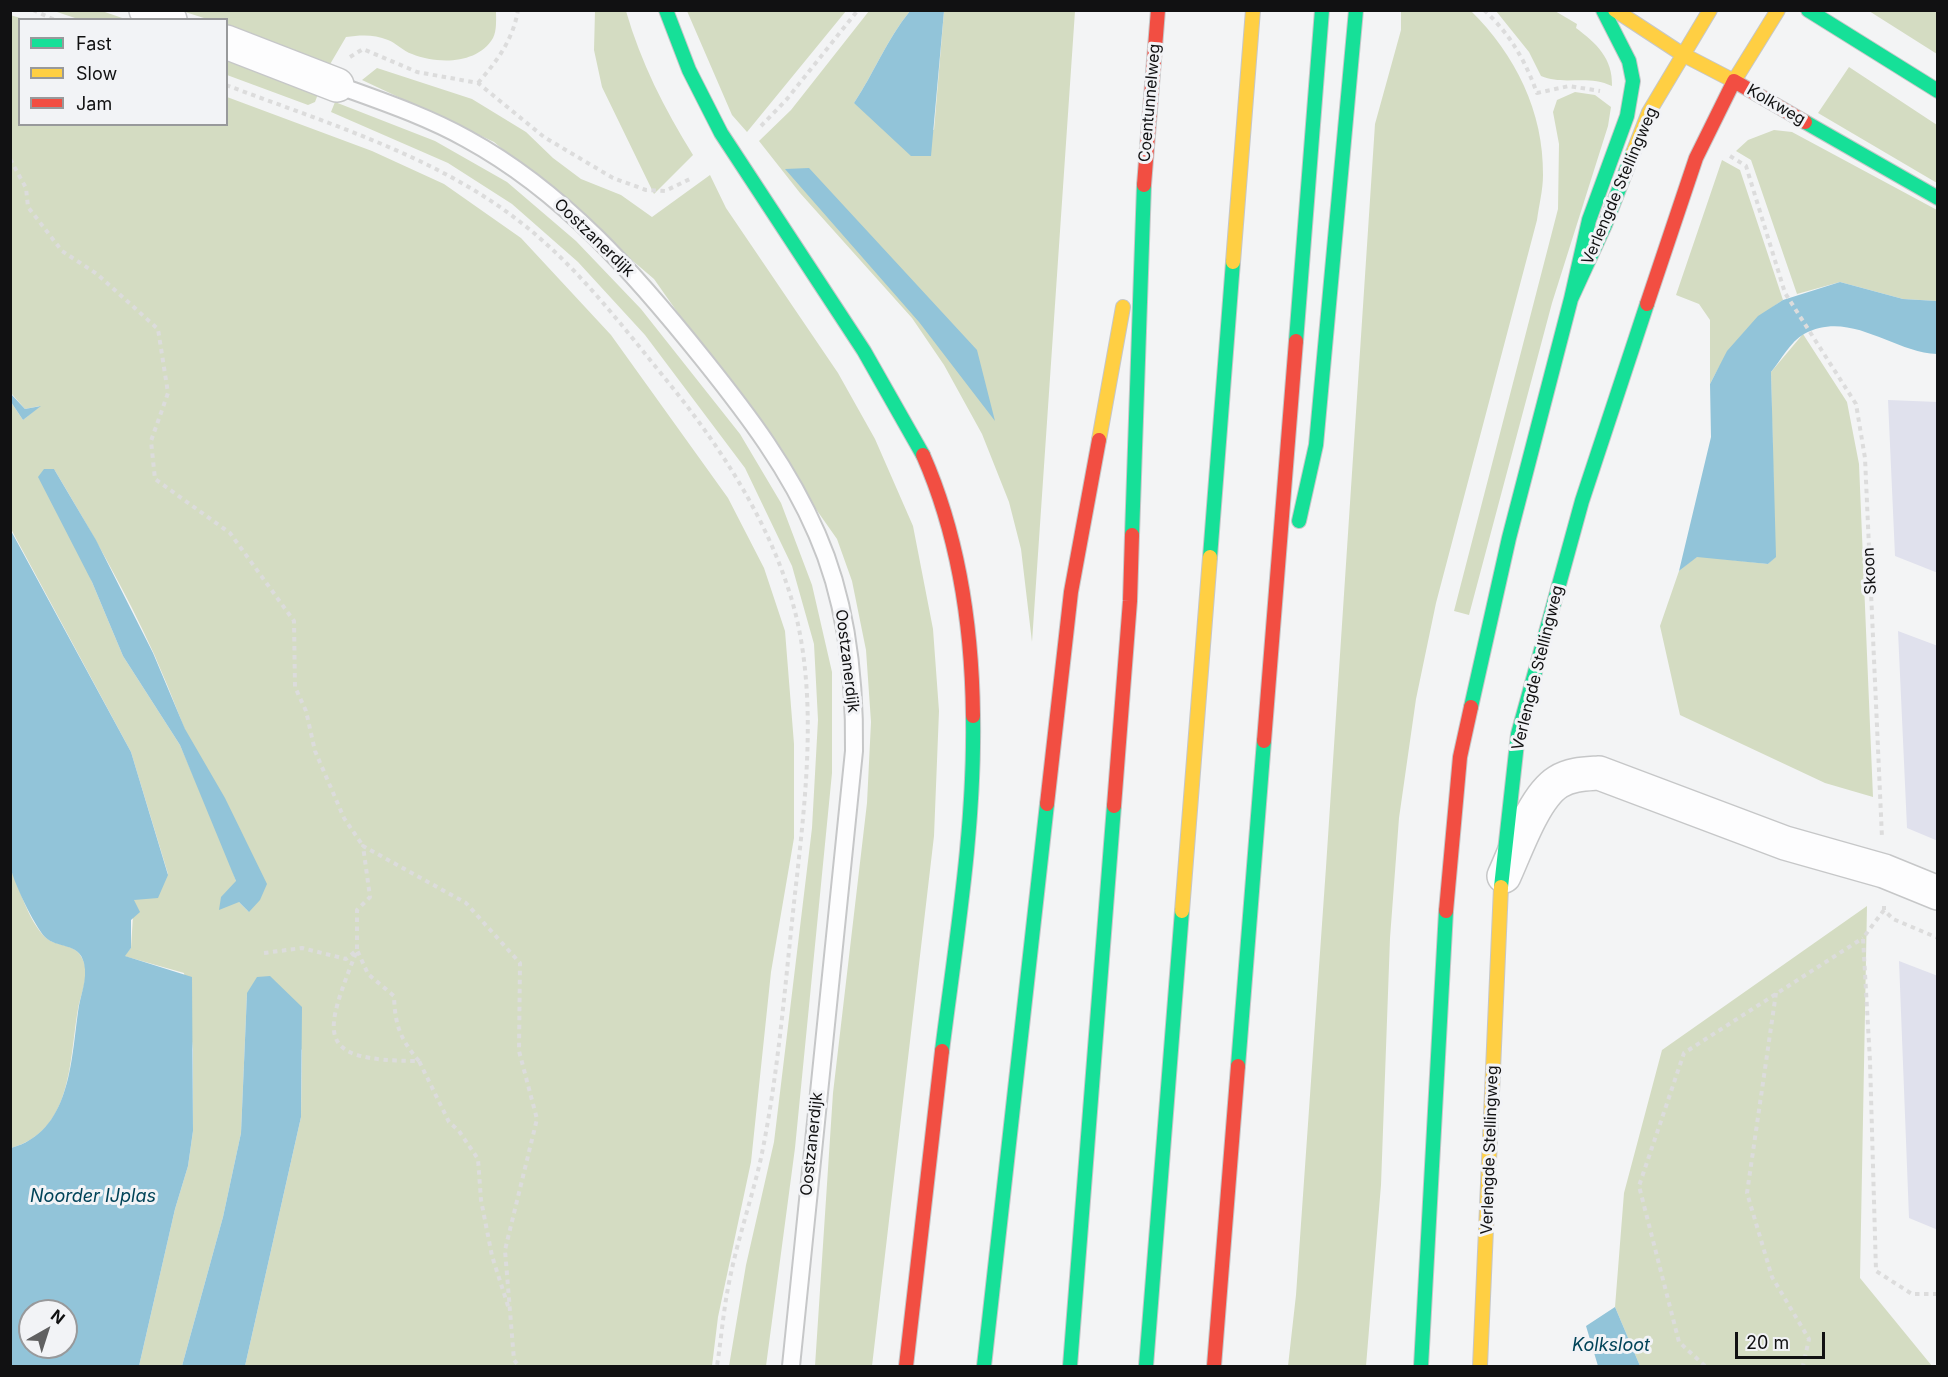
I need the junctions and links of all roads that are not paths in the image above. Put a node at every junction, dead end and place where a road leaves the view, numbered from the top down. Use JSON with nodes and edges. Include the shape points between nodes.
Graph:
{"nodes":[{"id":1,"x":146,"y":10,"type":"edge"},
{"id":2,"x":666,"y":10,"type":"edge"},
{"id":3,"x":1158,"y":10,"type":"edge"},
{"id":4,"x":1253,"y":10,"type":"edge"},
{"id":5,"x":1322,"y":10,"type":"edge"},
{"id":6,"x":1356,"y":10,"type":"edge"},
{"id":7,"x":1603,"y":10,"type":"edge"},
{"id":8,"x":1615,"y":10,"type":"edge"},
{"id":9,"x":1710,"y":10,"type":"edge"},
{"id":10,"x":1778,"y":10,"type":"edge"},
{"id":11,"x":1808,"y":10,"type":"edge"},
{"id":12,"x":165,"y":18,"type":"edge"},
{"id":13,"x":228,"y":43,"type":"edge"},
{"id":14,"x":1682,"y":54,"type":"junction"},
{"id":15,"x":1734,"y":81,"type":"junction"},
{"id":16,"x":337,"y":85,"type":"joint"},
{"id":17,"x":1938,"y":91,"type":"edge"},
{"id":18,"x":1143,"y":196,"type":"junction"},
{"id":19,"x":1938,"y":198,"type":"edge"},
{"id":20,"x":1571,"y":299,"type":"junction"},
{"id":21,"x":1272,"y":649,"type":"junction"},
{"id":22,"x":1501,"y":881,"type":"junction"},
{"id":23,"x":1938,"y":893,"type":"edge"},
{"id":24,"x":791,"y":1366,"type":"edge"},
{"id":25,"x":906,"y":1366,"type":"edge"},
{"id":26,"x":984,"y":1366,"type":"edge"},
{"id":27,"x":1070,"y":1366,"type":"edge"},
{"id":28,"x":1146,"y":1366,"type":"edge"},
{"id":29,"x":1214,"y":1366,"type":"edge"},
{"id":30,"x":1421,"y":1366,"type":"edge"},
{"id":31,"x":1480,"y":1366,"type":"edge"}],
"edges":[{"from":1,"to":12,"type":"street"},
{"from":2,"to":25,"type":"main road","via":[[721,134],[864,351],[915,437],[940,494],[958,570],[972,652],[974,756],[966,858],[924,1186]]},
{"from":3,"to":18,"type":"main road","name":"Coentunnelweg"},
{"from":4,"to":28,"type":"main road"},
{"from":5,"to":21,"type":"main road"},
{"from":6,"to":21,"type":"main road","via":[[1316,445]]},
{"from":7,"to":20,"type":"main road","via":[[1629,61],[1633,81],[1627,116],[1588,220]]},
{"from":8,"to":14,"type":"main road","name":"Kolkweg"},
{"from":9,"to":14,"type":"main road","name":"Verlengde Stellingweg"},
{"from":10,"to":15,"type":"main road","name":"Verlengde Stellingweg"},
{"from":11,"to":17,"type":"main road"},
{"from":13,"to":16,"type":"street","name":"Oostzanerdijk"},
{"from":14,"to":15,"type":"main road","name":"Kolkweg"},
{"from":14,"to":20,"type":"main road","name":"Verlengde Stellingweg","via":[[1649,112]]},
{"from":15,"to":19,"type":"main road","name":"Kolkweg"},
{"from":15,"to":22,"type":"main road","name":"Verlengde Stellingweg","via":[[1696,158],[1582,501],[1518,734]]},
{"from":16,"to":24,"type":"lane","name":"Oostzanerdijk","via":[[467,139],[506,163],[592,232],[648,292],[742,407],[787,473],[818,535],[844,618],[852,674],[854,751]]},
{"from":18,"to":26,"type":"main road","via":[[1071,592]]},
{"from":18,"to":27,"type":"main road","via":[[1130,600]]},
{"from":20,"to":30,"type":"main road","name":"Verlengde Stellingweg","via":[[1509,538],[1460,757],[1447,885]]},
{"from":21,"to":29,"type":"main road"},
{"from":22,"to":23,"type":"street","via":[[1538,804],[1556,783],[1573,775],[1599,772],[1785,843],[1884,872]]},
{"from":22,"to":31,"type":"main road","name":"Verlengde Stellingweg"}]}
